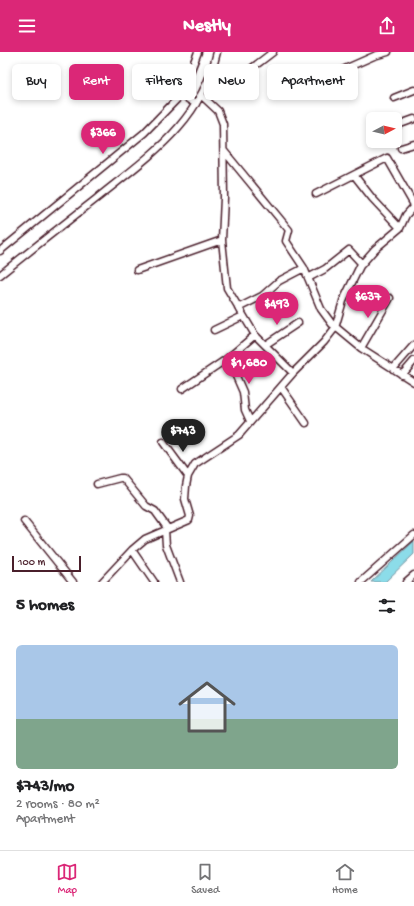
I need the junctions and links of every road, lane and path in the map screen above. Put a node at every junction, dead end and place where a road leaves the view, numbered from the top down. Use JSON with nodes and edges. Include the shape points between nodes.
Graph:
{"nodes":[{"id":1,"x":198,"y":52,"type":"edge"},
{"id":2,"x":217,"y":52,"type":"edge"},
{"id":3,"x":273,"y":52,"type":"edge"},
{"id":4,"x":366,"y":52,"type":"edge"},
{"id":5,"x":386,"y":52,"type":"edge"},
{"id":6,"x":366,"y":59,"type":"junction"},
{"id":7,"x":196,"y":64,"type":"edge"},
{"id":8,"x":213,"y":64,"type":"edge"},
{"id":9,"x":257,"y":64,"type":"edge"},
{"id":10,"x":355,"y":64,"type":"edge"},
{"id":11,"x":414,"y":90,"type":"edge"},
{"id":12,"x":204,"y":91,"type":"edge"},
{"id":13,"x":202,"y":96,"type":"junction"},
{"id":14,"x":196,"y":98,"type":"edge"},
{"id":15,"x":394,"y":98,"type":"dead end"},
{"id":16,"x":188,"y":100,"type":"joint"},
{"id":17,"x":414,"y":119,"type":"edge"},
{"id":18,"x":402,"y":123,"type":"edge"},
{"id":19,"x":414,"y":144,"type":"edge"},
{"id":20,"x":402,"y":148,"type":"edge"},
{"id":21,"x":224,"y":151,"type":"junction"},
{"id":22,"x":354,"y":175,"type":"junction"},
{"id":23,"x":316,"y":194,"type":"dead end"},
{"id":24,"x":414,"y":206,"type":"edge"},
{"id":25,"x":406,"y":215,"type":"junction"},
{"id":26,"x":414,"y":217,"type":"edge"},
{"id":27,"x":400,"y":228,"type":"junction"},
{"id":28,"x":222,"y":240,"type":"junction"},
{"id":29,"x":0,"y":251,"type":"edge"},
{"id":30,"x":362,"y":264,"type":"junction"},
{"id":31,"x":304,"y":268,"type":"junction"},
{"id":32,"x":137,"y":270,"type":"dead end"},
{"id":33,"x":0,"y":275,"type":"edge"},
{"id":34,"x":308,"y":278,"type":"junction"},
{"id":35,"x":390,"y":298,"type":"dead end"},
{"id":36,"x":238,"y":308,"type":"junction"},
{"id":37,"x":243,"y":316,"type":"junction"},
{"id":38,"x":298,"y":323,"type":"dead end"},
{"id":39,"x":335,"y":328,"type":"junction"},
{"id":40,"x":214,"y":330,"type":"dead end"},
{"id":41,"x":255,"y":335,"type":"junction"},
{"id":42,"x":265,"y":345,"type":"junction"},
{"id":43,"x":414,"y":345,"type":"edge"},
{"id":44,"x":361,"y":348,"type":"junction"},
{"id":45,"x":228,"y":358,"type":"junction"},
{"id":46,"x":414,"y":361,"type":"edge"},
{"id":47,"x":393,"y":369,"type":"junction"},
{"id":48,"x":293,"y":373,"type":"junction"},
{"id":49,"x":402,"y":375,"type":"junction"},
{"id":50,"x":414,"y":382,"type":"edge"},
{"id":51,"x":281,"y":387,"type":"junction"},
{"id":52,"x":182,"y":389,"type":"dead end"},
{"id":53,"x":250,"y":421,"type":"junction"},
{"id":54,"x":306,"y":424,"type":"dead end"},
{"id":55,"x":163,"y":442,"type":"dead end"},
{"id":56,"x":188,"y":476,"type":"junction"},
{"id":57,"x":97,"y":484,"type":"dead end"},
{"id":58,"x":24,"y":521,"type":"dead end"},
{"id":59,"x":166,"y":530,"type":"junction"},
{"id":60,"x":414,"y":535,"type":"edge"},
{"id":61,"x":132,"y":550,"type":"junction"},
{"id":62,"x":414,"y":575,"type":"edge"},
{"id":63,"x":73,"y":582,"type":"edge"},
{"id":64,"x":102,"y":582,"type":"edge"},
{"id":65,"x":154,"y":582,"type":"edge"},
{"id":66,"x":180,"y":582,"type":"edge"},
{"id":67,"x":361,"y":582,"type":"edge"},
{"id":68,"x":406,"y":582,"type":"edge"}],
"edges":[{"from":1,"to":7,"type":"street"},
{"from":2,"to":8,"type":"street"},
{"from":3,"to":9,"type":"street"},
{"from":4,"to":6,"type":"street"},
{"from":5,"to":6,"type":"street"},
{"from":6,"to":10,"type":"street"},
{"from":11,"to":15,"type":"street"},
{"from":12,"to":13,"type":"street"},
{"from":13,"to":14,"type":"street"},
{"from":13,"to":21,"type":"street","via":[[220,115]]},
{"from":16,"to":29,"type":"street"},
{"from":16,"to":33,"type":"street","via":[[180,126],[163,144]]},
{"from":17,"to":18,"type":"street"},
{"from":19,"to":20,"type":"street"},
{"from":21,"to":28,"type":"street"},
{"from":21,"to":31,"type":"street","via":[[289,230],[286,242]]},
{"from":22,"to":23,"type":"street"},
{"from":22,"to":24,"type":"street","via":[[388,159]]},
{"from":22,"to":27,"type":"street"},
{"from":24,"to":25,"type":"street"},
{"from":25,"to":26,"type":"street"},
{"from":25,"to":27,"type":"street"},
{"from":27,"to":30,"type":"street"},
{"from":28,"to":32,"type":"street"},
{"from":28,"to":36,"type":"street","via":[[225,283]]},
{"from":30,"to":34,"type":"street","via":[[349,250],[325,269]]},
{"from":30,"to":39,"type":"street","via":[[354,275],[343,301]]},
{"from":31,"to":34,"type":"street"},
{"from":31,"to":36,"type":"street","via":[[279,281],[262,296]]},
{"from":34,"to":39,"type":"street","via":[[321,309]]},
{"from":35,"to":44,"type":"street"},
{"from":36,"to":37,"type":"street"},
{"from":37,"to":40,"type":"street"},
{"from":37,"to":41,"type":"street"},
{"from":38,"to":42,"type":"street"},
{"from":39,"to":44,"type":"street"},
{"from":39,"to":48,"type":"street"},
{"from":41,"to":42,"type":"street"},
{"from":41,"to":45,"type":"street"},
{"from":42,"to":48,"type":"street"},
{"from":43,"to":47,"type":"street"},
{"from":44,"to":47,"type":"street"},
{"from":45,"to":52,"type":"street"},
{"from":45,"to":53,"type":"street","via":[[243,392],[245,410]]},
{"from":46,"to":49,"type":"street"},
{"from":47,"to":49,"type":"street"},
{"from":48,"to":51,"type":"street"},
{"from":49,"to":50,"type":"street"},
{"from":51,"to":53,"type":"street"},
{"from":51,"to":54,"type":"street"},
{"from":53,"to":56,"type":"street","via":[[239,435],[197,462]]},
{"from":55,"to":56,"type":"street"},
{"from":56,"to":59,"type":"street","via":[[185,499],[189,519]]},
{"from":57,"to":59,"type":"street","via":[[124,478],[146,506],[155,511]]},
{"from":58,"to":63,"type":"street"},
{"from":59,"to":61,"type":"street","via":[[148,537]]},
{"from":59,"to":66,"type":"street","via":[[166,545]]},
{"from":60,"to":67,"type":"street"},
{"from":61,"to":64,"type":"street"},
{"from":61,"to":65,"type":"street"},
{"from":62,"to":68,"type":"street"}]}
